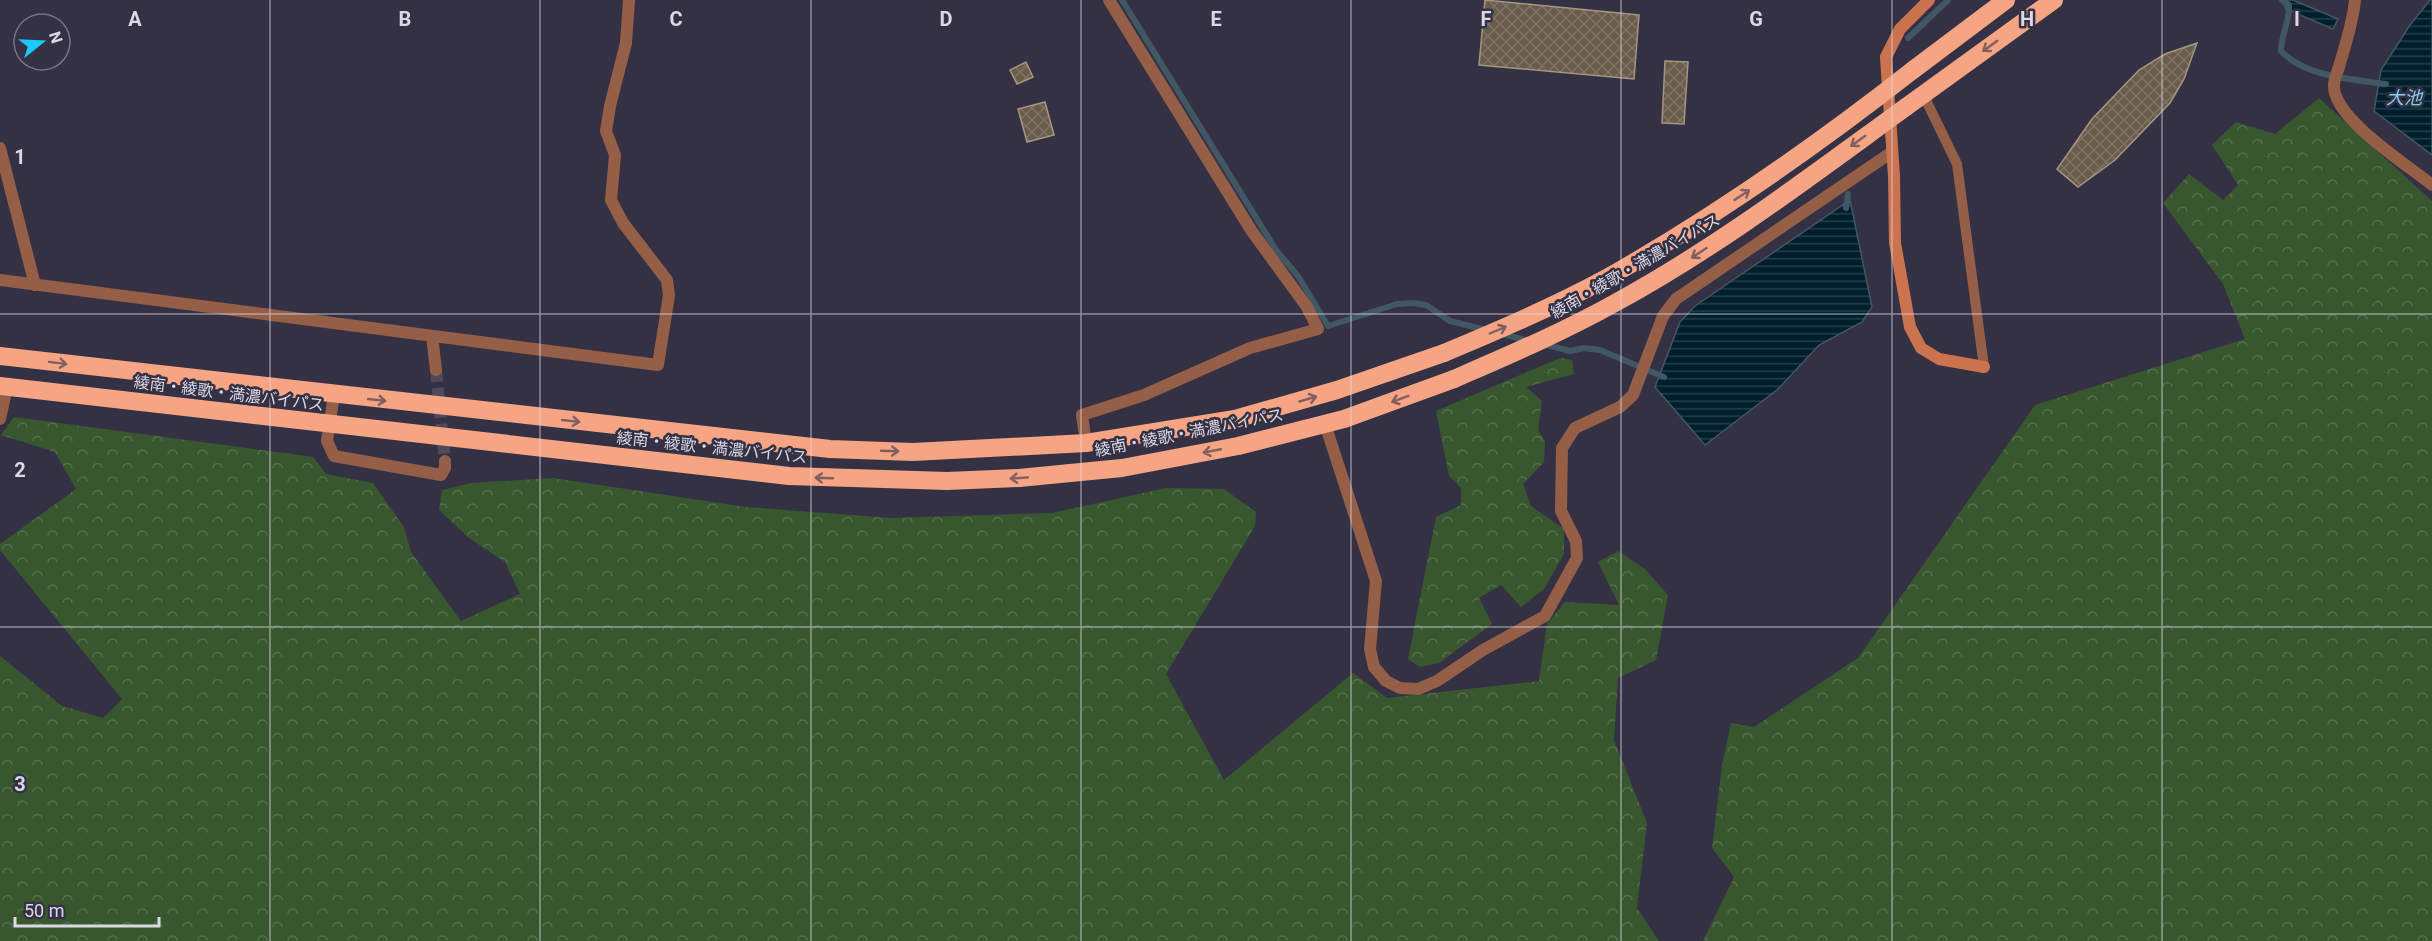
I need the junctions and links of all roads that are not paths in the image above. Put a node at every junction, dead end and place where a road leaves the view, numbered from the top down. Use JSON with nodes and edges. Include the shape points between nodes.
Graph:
{"nodes":[{"id":1,"x":629,"y":0,"type":"edge"},
{"id":2,"x":1109,"y":0,"type":"edge"},
{"id":3,"x":1929,"y":0,"type":"edge"},
{"id":4,"x":2007,"y":0,"type":"edge"},
{"id":5,"x":2054,"y":0,"type":"edge"},
{"id":6,"x":2355,"y":0,"type":"edge"},
{"id":7,"x":1923,"y":94,"type":"junction"},
{"id":8,"x":0,"y":148,"type":"edge"},
{"id":9,"x":1892,"y":152,"type":"junction"},
{"id":10,"x":2432,"y":185,"type":"edge"},
{"id":11,"x":0,"y":280,"type":"edge"},
{"id":12,"x":35,"y":285,"type":"junction"},
{"id":13,"x":432,"y":336,"type":"junction"},
{"id":14,"x":0,"y":356,"type":"edge"},
{"id":15,"x":1984,"y":366,"type":"joint"},
{"id":16,"x":436,"y":370,"type":"tunnel mouth"},
{"id":17,"x":3,"y":387,"type":"edge"},
{"id":18,"x":334,"y":395,"type":"junction"},
{"id":19,"x":0,"y":419,"type":"edge"},
{"id":20,"x":330,"y":424,"type":"junction"},
{"id":21,"x":1325,"y":424,"type":"junction"},
{"id":22,"x":1086,"y":443,"type":"junction"},
{"id":23,"x":444,"y":461,"type":"dead end"}],
"edges":[{"from":1,"to":13,"type":"street","via":[[626,43],[606,131],[615,155],[610,200],[667,280],[669,296],[658,365]]},
{"from":2,"to":22,"type":"street","via":[[1251,230],[1318,328],[1250,348],[1144,395],[1082,415]]},
{"from":3,"to":9,"type":"street","via":[[1900,29],[1886,57]]},
{"from":22,"to":4,"type":"highway","name":"綾南・綾歌・満濃バイパス","one_way":true,"bridge":true,"via":[[1235,420],[1444,353],[1545,310],[1681,234],[1772,174]]},
{"from":5,"to":7,"type":"highway","name":"綾南・綾歌・満濃バイパス","one_way":true},
{"from":6,"to":10,"type":"street","via":[[2336,76],[2336,98],[2343,111]]},
{"from":7,"to":15,"type":"lane","via":[[1957,164]]},
{"from":7,"to":21,"type":"highway","name":"綾南・綾歌・満濃バイパス","one_way":true,"bridge":true,"via":[[1766,210],[1683,263],[1557,334],[1455,379]]},
{"from":8,"to":12,"type":"street"},
{"from":9,"to":15,"type":"street","via":[[1895,243],[1910,327],[1921,348],[1938,359]]},
{"from":9,"to":21,"type":"street","via":[[1676,299],[1663,316],[1633,395],[1620,406],[1575,428],[1562,448],[1561,511],[1576,541],[1577,558],[1545,616],[1418,689],[1400,688],[1386,681],[1374,667],[1370,649],[1376,581]]},
{"from":11,"to":12,"type":"street"},
{"from":12,"to":13,"type":"street"},
{"from":13,"to":16,"type":"street"},
{"from":14,"to":18,"type":"highway","name":"綾南・綾歌・満濃バイパス","one_way":true},
{"from":17,"to":19,"type":"street"},
{"from":17,"to":20,"type":"highway","name":"綾南・綾歌・満濃バイパス"},
{"from":18,"to":20,"type":"street"},
{"from":18,"to":22,"type":"highway","name":"綾南・綾歌・満濃バイパス","one_way":true,"via":[[830,449],[913,452]]},
{"from":21,"to":20,"type":"highway","name":"綾南・綾歌・満濃バイパス","one_way":true,"via":[[1238,446],[1122,468],[947,481],[789,476]]},
{"from":20,"to":23,"type":"street","via":[[327,441],[334,456],[441,475]]}]}
